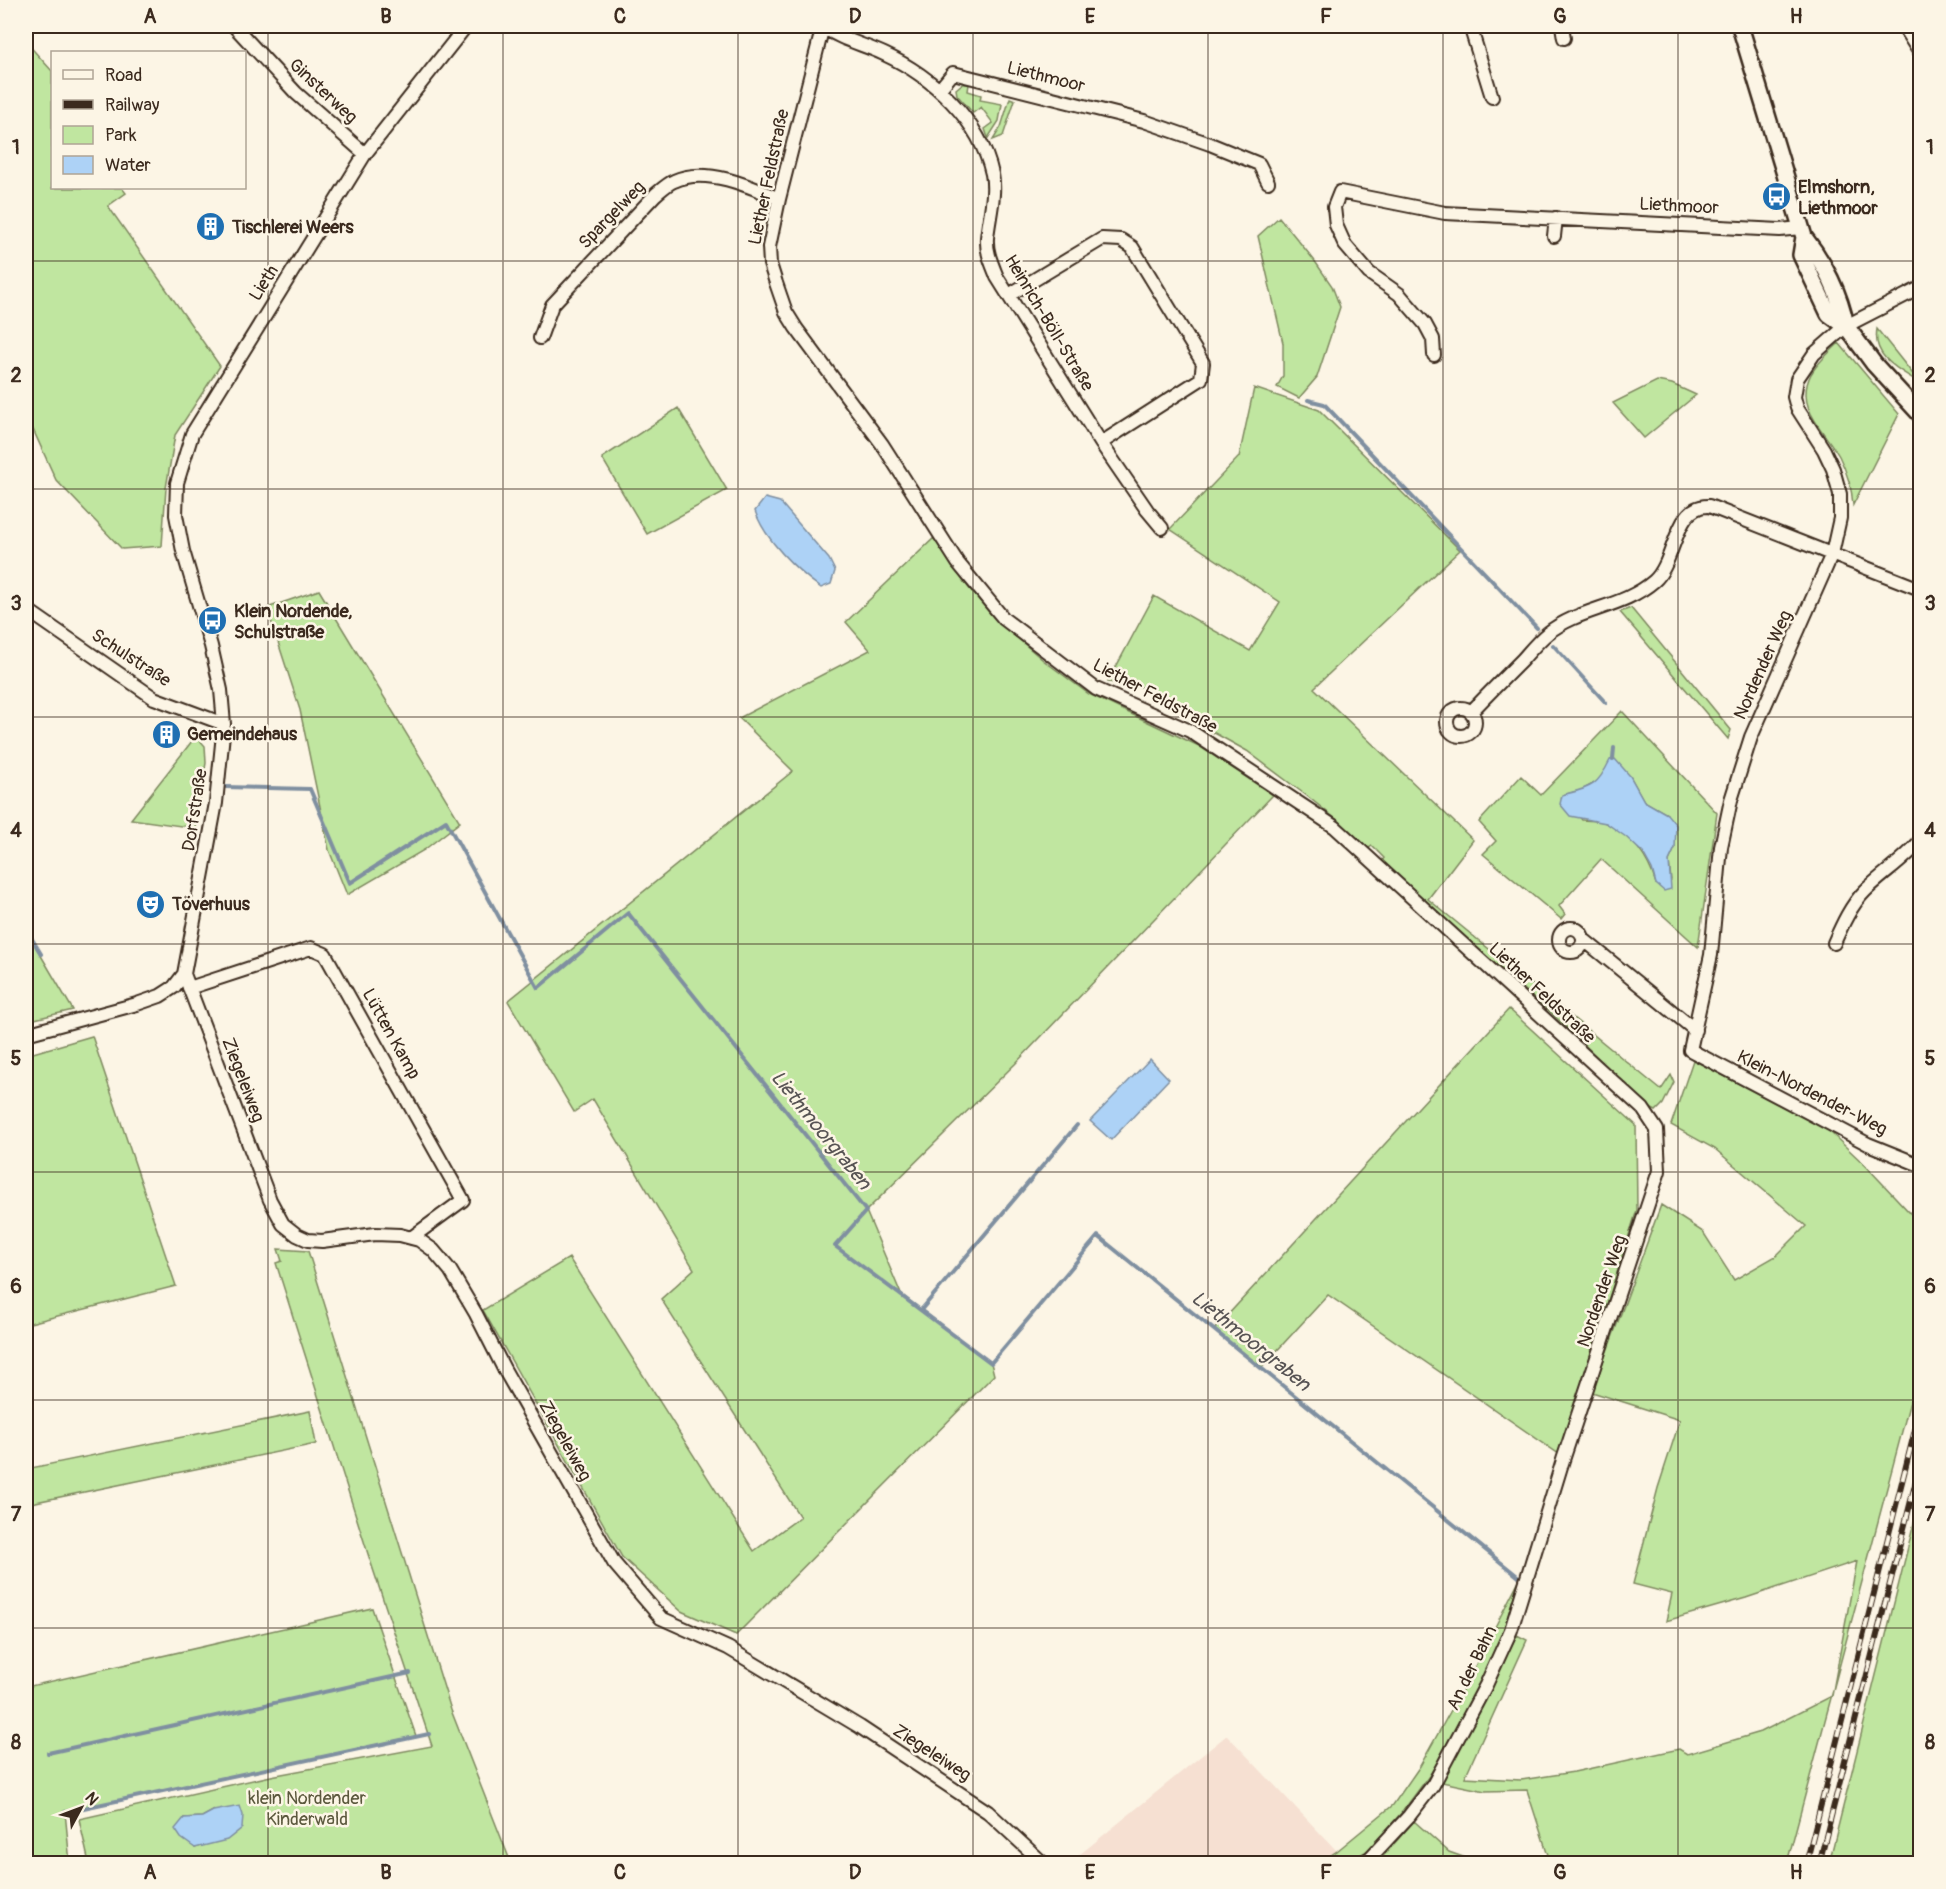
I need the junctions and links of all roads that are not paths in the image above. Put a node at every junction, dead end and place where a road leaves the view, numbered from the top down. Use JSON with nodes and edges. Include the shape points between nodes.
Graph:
{"nodes":[{"id":1,"x":234,"y":26,"type":"edge"},
{"id":2,"x":466,"y":26,"type":"edge"},
{"id":3,"x":823,"y":26,"type":"edge"},
{"id":4,"x":1470,"y":26,"type":"edge"},
{"id":5,"x":1740,"y":26,"type":"edge"},
{"id":6,"x":1903,"y":26,"type":"edge"},
{"id":7,"x":1920,"y":53,"type":"edge"},
{"id":8,"x":939,"y":90,"type":"junction"},
{"id":9,"x":1492,"y":97,"type":"dead end"},
{"id":10,"x":365,"y":154,"type":"junction"},
{"id":11,"x":1269,"y":182,"type":"dead end"},
{"id":12,"x":779,"y":199,"type":"junction"},
{"id":13,"x":1556,"y":218,"type":"junction"},
{"id":14,"x":1802,"y":233,"type":"junction"},
{"id":15,"x":1554,"y":236,"type":"dead end"},
{"id":16,"x":1920,"y":288,"type":"edge"},
{"id":17,"x":1009,"y":295,"type":"junction"},
{"id":18,"x":1846,"y":326,"type":"junction"},
{"id":19,"x":540,"y":338,"type":"dead end"},
{"id":20,"x":1434,"y":355,"type":"dead end"},
{"id":21,"x":1920,"y":414,"type":"edge"},
{"id":22,"x":1101,"y":443,"type":"junction"},
{"id":23,"x":177,"y":483,"type":"joint"},
{"id":24,"x":1162,"y":528,"type":"dead end"},
{"id":25,"x":1832,"y":554,"type":"junction"},
{"id":26,"x":1920,"y":589,"type":"edge"},
{"id":27,"x":26,"y":609,"type":"edge"},
{"id":28,"x":1471,"y":712,"type":"dead end"},
{"id":29,"x":224,"y":724,"type":"junction"},
{"id":30,"x":1920,"y":840,"type":"edge"},
{"id":31,"x":1583,"y":939,"type":"dead end"},
{"id":32,"x":1834,"y":943,"type":"dead end"},
{"id":33,"x":184,"y":974,"type":"junction"},
{"id":34,"x":189,"y":988,"type":"junction"},
{"id":35,"x":1695,"y":1030,"type":"junction"},
{"id":36,"x":26,"y":1034,"type":"edge"},
{"id":37,"x":1690,"y":1050,"type":"joint"},
{"id":38,"x":1657,"y":1130,"type":"joint"},
{"id":39,"x":1920,"y":1164,"type":"edge"},
{"id":40,"x":411,"y":1238,"type":"junction"},
{"id":41,"x":1563,"y":1460,"type":"joint"},
{"id":42,"x":1044,"y":1863,"type":"edge"},
{"id":43,"x":1361,"y":1863,"type":"edge"}],
"edges":[{"from":1,"to":10,"type":"street","name":"Ginsterweg","via":[[296,93]]},
{"from":2,"to":10,"type":"street","name":"Lieth"},
{"from":3,"to":8,"type":"street","via":[[840,37],[885,54]]},
{"from":3,"to":12,"type":"street","name":"Liether Feldstraße"},
{"from":4,"to":9,"type":"street"},
{"from":5,"to":14,"type":"street"},
{"from":6,"to":7,"type":"street"},
{"from":8,"to":11,"type":"street","name":"Liethmoor","via":[[953,73],[1144,121],[1259,164]]},
{"from":8,"to":17,"type":"street","name":"Heinrich-Böll-Straße","via":[[977,135],[987,158],[993,194],[988,256]]},
{"from":10,"to":23,"type":"street","name":"Lieth","via":[[192,434]]},
{"from":12,"to":19,"type":"street","name":"Spargelweg","via":[[731,180],[696,176],[675,181],[655,195],[552,306]]},
{"from":12,"to":38,"type":"street","name":"Liether Feldstraße","via":[[769,247],[770,264],[786,312],[882,444],[958,563],[1004,619],[1096,688],[1190,731],[1335,827],[1643,1109]]},
{"from":13,"to":14,"type":"street","name":"Liethmoor"},
{"from":13,"to":15,"type":"street"},
{"from":13,"to":20,"type":"street","name":"Liethmoor","via":[[1444,213],[1340,192],[1334,207],[1344,245],[1369,273],[1399,294],[1425,324],[1433,339]]},
{"from":14,"to":18,"type":"street","via":[[1817,253],[1843,309]]},
{"from":16,"to":18,"type":"street","name":"Nordender Weg"},
{"from":17,"to":22,"type":"street","name":"Heinrich-Böll-Straße"},
{"from":17,"to":22,"type":"street","via":[[1102,239],[1121,240],[1132,247],[1203,363],[1201,379]]},
{"from":18,"to":21,"type":"street","via":[[1874,364]]},
{"from":18,"to":25,"type":"street","name":"Nordender Weg","via":[[1814,354],[1794,389],[1797,408],[1824,450],[1840,494],[1840,518]]},
{"from":22,"to":24,"type":"street","name":"Heinrich-Böll-Straße"},
{"from":23,"to":29,"type":"street","name":"Dorfstraße","via":[[176,515],[183,551],[211,646]]},
{"from":25,"to":26,"type":"street"},
{"from":25,"to":28,"type":"street","via":[[1700,505],[1685,517],[1656,580],[1635,595],[1576,617],[1548,633]]},
{"from":25,"to":35,"type":"street","name":"Nordender Weg","via":[[1756,725],[1739,773],[1721,847],[1711,955]]},
{"from":27,"to":29,"type":"street","name":"Schulstraße","via":[[154,698]]},
{"from":29,"to":33,"type":"street","name":"Dorfstraße","via":[[216,803]]},
{"from":30,"to":32,"type":"street","via":[[1910,854],[1864,892]]},
{"from":31,"to":35,"type":"street"},
{"from":33,"to":34,"type":"street","name":"Ziegeleiweg"},
{"from":33,"to":36,"type":"street","via":[[160,996]]},
{"from":34,"to":40,"type":"street","name":"Ziegeleiweg","via":[[270,1200],[283,1224],[308,1240],[375,1234]]},
{"from":34,"to":40,"type":"street","name":"Lütten Kamp","via":[[311,948],[325,954],[463,1200]]},
{"from":35,"to":37,"type":"street","name":"Nordender Weg"},
{"from":37,"to":39,"type":"street","name":"Klein-Nordender-Weg","via":[[1868,1144]]},
{"from":38,"to":41,"type":"street","name":"Nordender Weg","via":[[1659,1171]]},
{"from":40,"to":42,"type":"street","name":"Ziegeleiweg","via":[[434,1250],[450,1270],[614,1563],[661,1617],[728,1648],[860,1727],[988,1812]]},
{"from":41,"to":43,"type":"street","name":"An der Bahn","via":[[1511,1630],[1486,1685],[1433,1785],[1409,1816]]}]}
